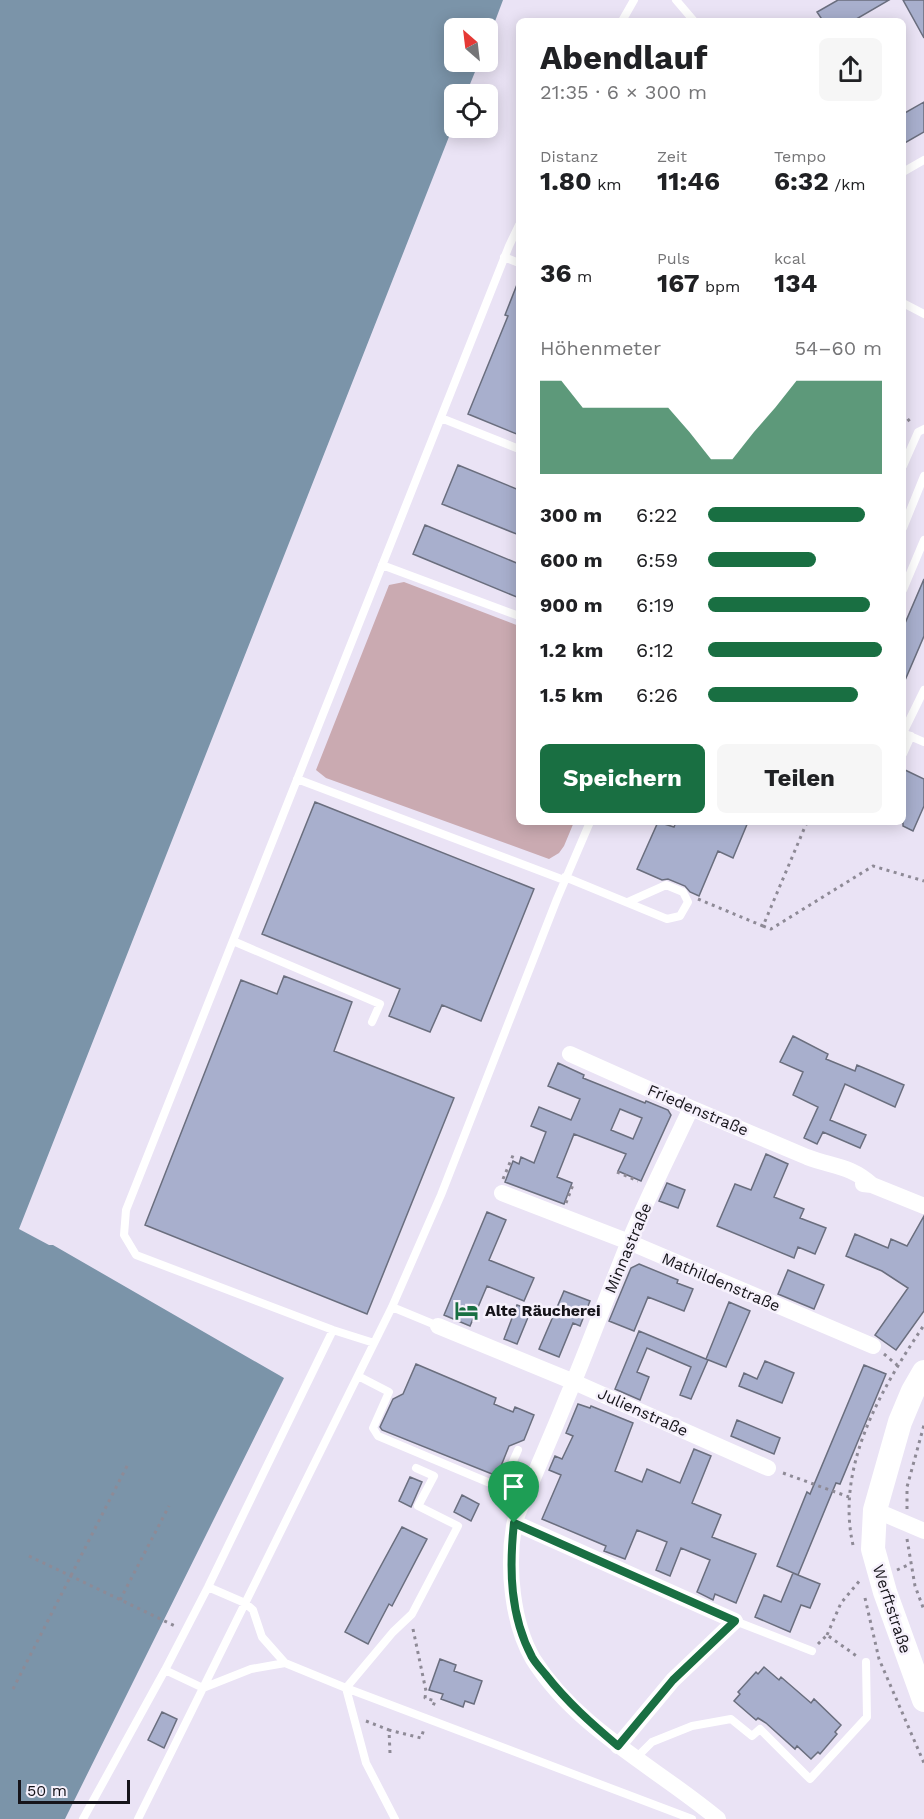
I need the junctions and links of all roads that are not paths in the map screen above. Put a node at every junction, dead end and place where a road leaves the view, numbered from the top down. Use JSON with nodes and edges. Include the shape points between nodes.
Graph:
{"nodes":[{"id":1,"x":634,"y":0,"type":"edge"},
{"id":2,"x":676,"y":0,"type":"edge"},
{"id":3,"x":624,"y":18,"type":"edge"},
{"id":4,"x":691,"y":18,"type":"edge"},
{"id":5,"x":924,"y":160,"type":"edge"},
{"id":6,"x":906,"y":170,"type":"edge"},
{"id":7,"x":516,"y":231,"type":"edge"},
{"id":8,"x":509,"y":246,"type":"junction"},
{"id":9,"x":516,"y":250,"type":"edge"},
{"id":10,"x":504,"y":257,"type":"junction"},
{"id":11,"x":516,"y":262,"type":"edge"},
{"id":12,"x":906,"y":305,"type":"edge"},
{"id":13,"x":924,"y":314,"type":"edge"},
{"id":14,"x":441,"y":418,"type":"junction"},
{"id":15,"x":924,"y":429,"type":"edge"},
{"id":16,"x":516,"y":449,"type":"edge"},
{"id":17,"x":906,"y":459,"type":"edge"},
{"id":18,"x":924,"y":476,"type":"edge"},
{"id":19,"x":906,"y":521,"type":"edge"},
{"id":20,"x":924,"y":540,"type":"edge"},
{"id":21,"x":382,"y":565,"type":"junction"},
{"id":22,"x":906,"y":583,"type":"edge"},
{"id":23,"x":516,"y":615,"type":"edge"},
{"id":24,"x":924,"y":690,"type":"edge"},
{"id":25,"x":906,"y":734,"type":"edge"},
{"id":26,"x":924,"y":742,"type":"edge"},
{"id":27,"x":297,"y":779,"type":"junction"},
{"id":28,"x":589,"y":825,"type":"edge"},
{"id":29,"x":565,"y":878,"type":"junction"},
{"id":30,"x":627,"y":902,"type":"junction"},
{"id":31,"x":233,"y":941,"type":"junction"},
{"id":32,"x":372,"y":1022,"type":"dead end"},
{"id":33,"x":570,"y":1054,"type":"dead end"},
{"id":34,"x":691,"y":1108,"type":"junction"},
{"id":35,"x":502,"y":1192,"type":"road end"},
{"id":36,"x":924,"y":1206,"type":"edge"},
{"id":37,"x":629,"y":1242,"type":"junction"},
{"id":38,"x":392,"y":1307,"type":"junction"},
{"id":39,"x":438,"y":1326,"type":"joint"},
{"id":40,"x":333,"y":1330,"type":"junction"},
{"id":41,"x":374,"y":1343,"type":"junction"},
{"id":42,"x":873,"y":1346,"type":"dead end"},
{"id":43,"x":924,"y":1372,"type":"edge"},
{"id":44,"x":358,"y":1376,"type":"junction"},
{"id":45,"x":574,"y":1382,"type":"junction"},
{"id":46,"x":518,"y":1450,"type":"dead end"},
{"id":47,"x":416,"y":1468,"type":"dead end"},
{"id":48,"x":768,"y":1468,"type":"road end"},
{"id":49,"x":875,"y":1510,"type":"junction"},
{"id":50,"x":514,"y":1523,"type":"junction"},
{"id":51,"x":924,"y":1532,"type":"edge"},
{"id":52,"x":208,"y":1587,"type":"junction"},
{"id":53,"x":245,"y":1603,"type":"junction"},
{"id":54,"x":735,"y":1621,"type":"junction"},
{"id":55,"x":812,"y":1651,"type":"road end"},
{"id":56,"x":866,"y":1662,"type":"road end"},
{"id":57,"x":285,"y":1663,"type":"junction"},
{"id":58,"x":165,"y":1670,"type":"junction"},
{"id":59,"x":924,"y":1677,"type":"edge"},
{"id":60,"x":203,"y":1688,"type":"junction"},
{"id":61,"x":346,"y":1688,"type":"junction"},
{"id":62,"x":924,"y":1700,"type":"edge"},
{"id":63,"x":618,"y":1746,"type":"junction"},
{"id":64,"x":635,"y":1759,"type":"junction"},
{"id":65,"x":83,"y":1819,"type":"edge"},
{"id":66,"x":138,"y":1819,"type":"edge"},
{"id":67,"x":395,"y":1819,"type":"edge"},
{"id":68,"x":692,"y":1819,"type":"edge"},
{"id":69,"x":718,"y":1819,"type":"edge"}],
"edges":[{"from":1,"to":3,"type":"lane"},
{"from":2,"to":4,"type":"lane"},
{"from":5,"to":6,"type":"lane"},
{"from":7,"to":8,"type":"lane"},
{"from":8,"to":9,"type":"lane"},
{"from":8,"to":10,"type":"lane"},
{"from":10,"to":11,"type":"lane"},
{"from":10,"to":14,"type":"lane"},
{"from":12,"to":13,"type":"lane"},
{"from":14,"to":16,"type":"lane"},
{"from":14,"to":21,"type":"lane"},
{"from":15,"to":17,"type":"lane","via":[[918,432]]},
{"from":18,"to":19,"type":"lane"},
{"from":20,"to":22,"type":"lane"},
{"from":21,"to":23,"type":"lane"},
{"from":21,"to":27,"type":"lane"},
{"from":24,"to":25,"type":"lane"},
{"from":25,"to":26,"type":"lane"},
{"from":27,"to":29,"type":"lane"},
{"from":27,"to":31,"type":"lane"},
{"from":28,"to":29,"type":"lane"},
{"from":29,"to":30,"type":"lane"},
{"from":29,"to":38,"type":"lane","via":[[441,1195]]},
{"from":30,"to":30,"type":"lane","via":[[666,885],[683,892],[688,902],[680,916],[667,919]]},
{"from":31,"to":32,"type":"lane","via":[[380,1004]]},
{"from":31,"to":40,"type":"lane","via":[[126,1210],[124,1235],[135,1255]]},
{"from":33,"to":34,"type":"street","name":"Friedenstraße"},
{"from":34,"to":36,"type":"street","name":"Friedenstraße","via":[[826,1164],[840,1165],[859,1173],[872,1185]]},
{"from":34,"to":37,"type":"street","name":"Minnastraße"},
{"from":35,"to":37,"type":"street","name":"Mathildenstraße"},
{"from":37,"to":42,"type":"street","name":"Mathildenstraße"},
{"from":37,"to":45,"type":"street","name":"Minnastraße"},
{"from":38,"to":39,"type":"lane"},
{"from":38,"to":41,"type":"lane"},
{"from":39,"to":45,"type":"street","name":"Julienstraße"},
{"from":40,"to":41,"type":"lane"},
{"from":40,"to":52,"type":"lane"},
{"from":41,"to":44,"type":"lane"},
{"from":43,"to":49,"type":"main road","via":[[900,1422]]},
{"from":44,"to":46,"type":"lane","via":[[389,1392],[373,1428],[378,1436],[497,1486],[503,1484]]},
{"from":44,"to":53,"type":"lane"},
{"from":45,"to":48,"type":"street","name":"Julienstraße"},
{"from":45,"to":50,"type":"street","name":"Minnastraße"},
{"from":47,"to":61,"type":"lane","via":[[434,1476],[418,1506],[458,1526],[412,1614]]},
{"from":49,"to":51,"type":"street"},
{"from":49,"to":59,"type":"main road","name":"Werftstraße","via":[[879,1547]]},
{"from":49,"to":62,"type":"main road","name":"Werftstraße","via":[[873,1549],[880,1577]]},
{"from":50,"to":54,"type":"street"},
{"from":50,"to":63,"type":"street","name":"Minnastraße","via":[[511,1583],[519,1623],[533,1658],[580,1713]]},
{"from":52,"to":53,"type":"lane"},
{"from":52,"to":58,"type":"lane"},
{"from":53,"to":57,"type":"lane","via":[[253,1610],[262,1637]]},
{"from":53,"to":60,"type":"lane"},
{"from":54,"to":55,"type":"lane"},
{"from":54,"to":63,"type":"street","via":[[673,1680]]},
{"from":56,"to":64,"type":"lane","via":[[867,1717],[810,1779],[760,1730],[752,1736],[731,1719],[692,1726],[652,1742]]},
{"from":57,"to":60,"type":"lane","via":[[251,1669]]},
{"from":57,"to":61,"type":"lane"},
{"from":58,"to":60,"type":"lane"},
{"from":58,"to":65,"type":"lane"},
{"from":60,"to":66,"type":"lane"},
{"from":61,"to":67,"type":"lane","via":[[366,1763]]},
{"from":61,"to":68,"type":"lane"},
{"from":63,"to":64,"type":"street","name":"Minnastraße"},
{"from":64,"to":69,"type":"street","name":"Minnastraße"}]}
